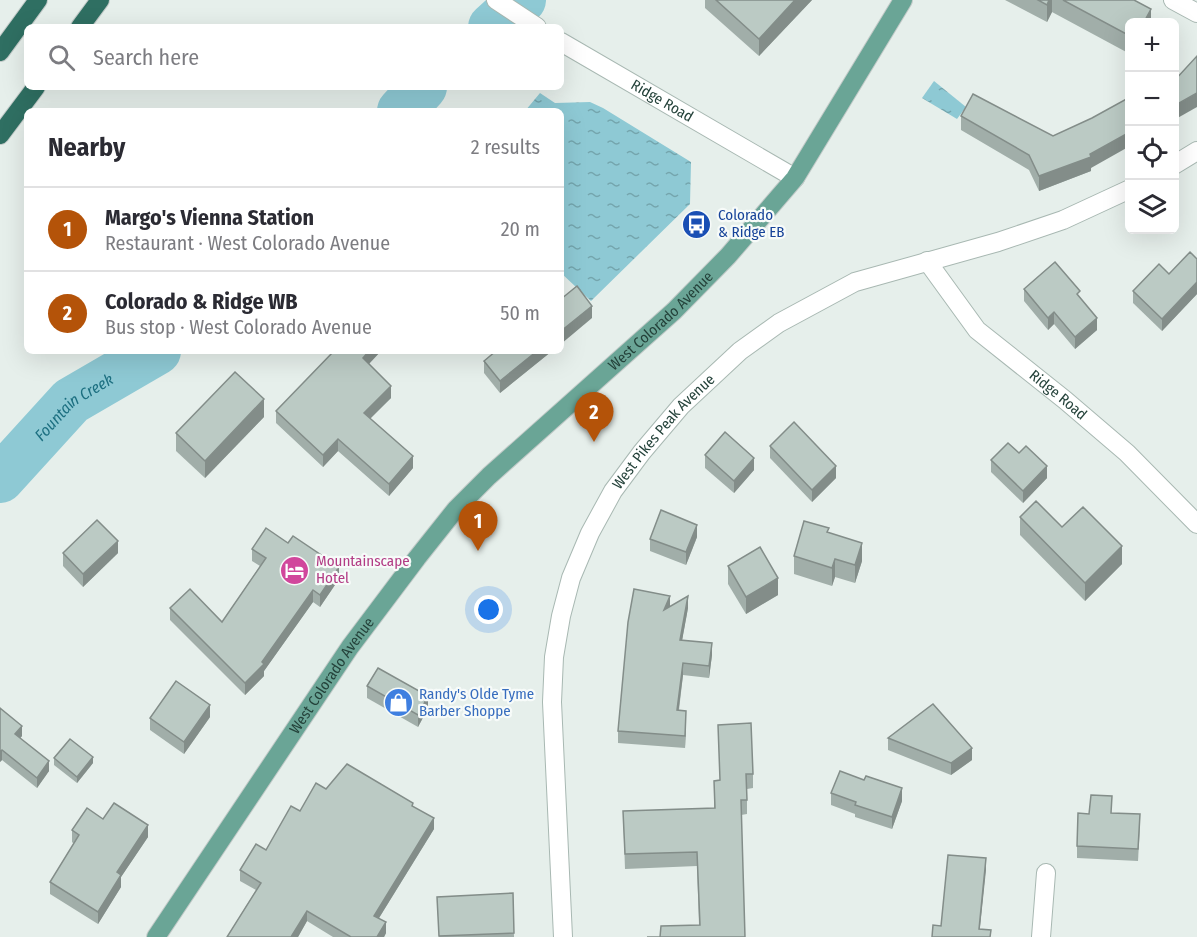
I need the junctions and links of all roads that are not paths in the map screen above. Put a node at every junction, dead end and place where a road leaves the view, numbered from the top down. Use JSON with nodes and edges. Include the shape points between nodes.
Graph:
{"nodes":[{"id":1,"x":39,"y":0,"type":"edge"},
{"id":2,"x":100,"y":0,"type":"edge"},
{"id":3,"x":496,"y":0,"type":"edge"},
{"id":4,"x":903,"y":0,"type":"edge"},
{"id":5,"x":1173,"y":0,"type":"edge"},
{"id":6,"x":1197,"y":14,"type":"edge"},
{"id":7,"x":82,"y":24,"type":"edge"},
{"id":8,"x":532,"y":24,"type":"edge"},
{"id":9,"x":564,"y":44,"type":"edge"},
{"id":10,"x":0,"y":52,"type":"edge"},
{"id":11,"x":34,"y":90,"type":"edge"},
{"id":12,"x":0,"y":135,"type":"edge"},
{"id":13,"x":1197,"y":151,"type":"edge"},
{"id":14,"x":1179,"y":162,"type":"edge"},
{"id":15,"x":795,"y":178,"type":"junction"},
{"id":16,"x":1125,"y":191,"type":"edge"},
{"id":17,"x":927,"y":261,"type":"junction"},
{"id":18,"x":1197,"y":524,"type":"edge"},
{"id":19,"x":1046,"y":873,"type":"dead end"},
{"id":20,"x":156,"y":937,"type":"edge"},
{"id":21,"x":563,"y":937,"type":"edge"},
{"id":22,"x":1041,"y":937,"type":"edge"}],
"edges":[{"from":1,"to":10,"type":"highway"},
{"from":2,"to":7,"type":"highway"},
{"from":3,"to":8,"type":"street"},
{"from":4,"to":15,"type":"main road","name":"West Colorado Avenue"},
{"from":5,"to":6,"type":"street"},
{"from":9,"to":15,"type":"street","name":"Ridge Road"},
{"from":11,"to":12,"type":"highway"},
{"from":13,"to":14,"type":"street"},
{"from":15,"to":20,"type":"main road","name":"West Colorado Avenue","via":[[674,311],[456,509],[350,647]]},
{"from":16,"to":17,"type":"street","name":"West Pikes Peak Avenue","via":[[1063,220]]},
{"from":17,"to":18,"type":"street","name":"Ridge Road","via":[[977,330],[1127,453]]},
{"from":17,"to":21,"type":"street","name":"West Pikes Peak Avenue","via":[[855,282],[779,323],[740,351],[681,406],[642,452],[613,491],[590,532],[571,578],[554,657],[552,702]]},
{"from":19,"to":22,"type":"street"}]}
